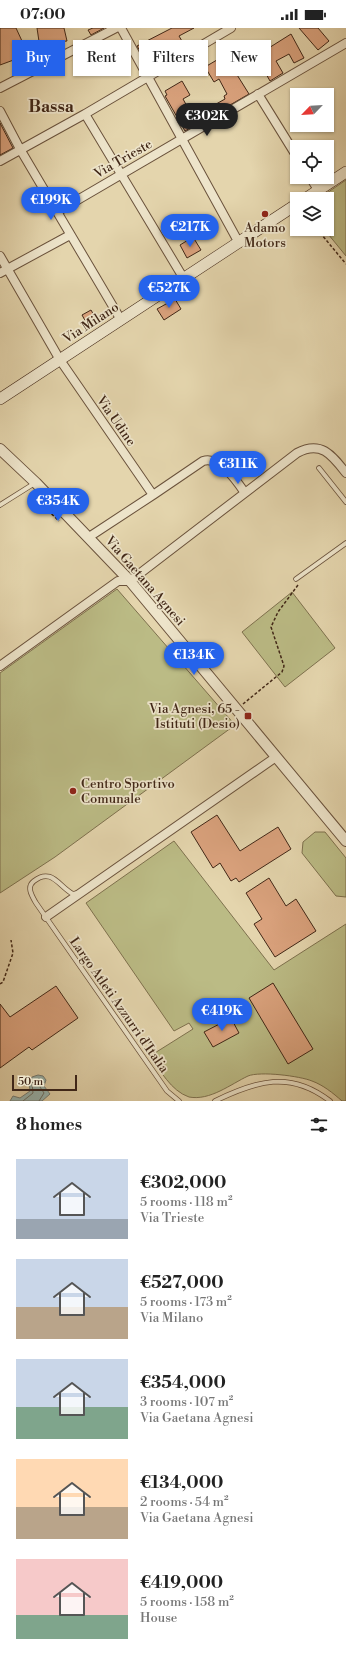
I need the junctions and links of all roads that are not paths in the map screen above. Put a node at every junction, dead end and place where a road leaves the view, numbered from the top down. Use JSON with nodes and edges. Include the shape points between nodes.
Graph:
{"nodes":[{"id":1,"x":116,"y":28,"type":"edge"},
{"id":2,"x":121,"y":28,"type":"edge"},
{"id":3,"x":231,"y":28,"type":"edge"},
{"id":4,"x":346,"y":43,"type":"edge"},
{"id":5,"x":148,"y":77,"type":"junction"},
{"id":6,"x":0,"y":88,"type":"edge"},
{"id":7,"x":258,"y":94,"type":"junction"},
{"id":8,"x":0,"y":111,"type":"edge"},
{"id":9,"x":85,"y":114,"type":"junction"},
{"id":10,"x":183,"y":140,"type":"junction"},
{"id":11,"x":290,"y":146,"type":"edge"},
{"id":12,"x":20,"y":149,"type":"junction"},
{"id":13,"x":0,"y":161,"type":"edge"},
{"id":14,"x":346,"y":172,"type":"edge"},
{"id":15,"x":121,"y":174,"type":"junction"},
{"id":16,"x":314,"y":184,"type":"edge"},
{"id":17,"x":318,"y":190,"type":"junction"},
{"id":18,"x":315,"y":192,"type":"edge"},
{"id":19,"x":290,"y":209,"type":"edge"},
{"id":20,"x":57,"y":212,"type":"junction"},
{"id":21,"x":70,"y":235,"type":"junction"},
{"id":22,"x":239,"y":244,"type":"junction"},
{"id":23,"x":0,"y":256,"type":"edge"},
{"id":24,"x":8,"y":269,"type":"junction"},
{"id":25,"x":0,"y":274,"type":"edge"},
{"id":26,"x":184,"y":279,"type":"junction"},
{"id":27,"x":121,"y":320,"type":"junction"},
{"id":28,"x":60,"y":360,"type":"junction"},
{"id":29,"x":0,"y":399,"type":"edge"},
{"id":30,"x":0,"y":450,"type":"edge"},
{"id":31,"x":319,"y":468,"type":"dead end"},
{"id":32,"x":346,"y":473,"type":"edge"},
{"id":33,"x":36,"y":483,"type":"junction"},
{"id":34,"x":245,"y":492,"type":"junction"},
{"id":35,"x":153,"y":495,"type":"junction"},
{"id":36,"x":346,"y":502,"type":"edge"},
{"id":37,"x":0,"y":505,"type":"edge"},
{"id":38,"x":89,"y":537,"type":"junction"},
{"id":39,"x":346,"y":543,"type":"edge"},
{"id":40,"x":296,"y":579,"type":"road end"},
{"id":41,"x":130,"y":581,"type":"junction"},
{"id":42,"x":0,"y":666,"type":"edge"},
{"id":43,"x":276,"y":757,"type":"junction"},
{"id":44,"x":346,"y":841,"type":"edge"},
{"id":45,"x":84,"y":890,"type":"junction"},
{"id":46,"x":46,"y":917,"type":"junction"},
{"id":47,"x":179,"y":1101,"type":"edge"},
{"id":48,"x":215,"y":1101,"type":"edge"},
{"id":49,"x":330,"y":1101,"type":"edge"}],
"edges":[{"from":1,"to":6,"type":"street"},
{"from":2,"to":5,"type":"street"},
{"from":3,"to":5,"type":"street"},
{"from":4,"to":7,"type":"street","name":"Via Trieste"},
{"from":5,"to":9,"type":"street"},
{"from":5,"to":10,"type":"street"},
{"from":7,"to":10,"type":"street","name":"Via Trieste"},
{"from":7,"to":11,"type":"street"},
{"from":8,"to":12,"type":"street"},
{"from":9,"to":12,"type":"street"},
{"from":9,"to":15,"type":"street"},
{"from":10,"to":15,"type":"street","name":"Via Trieste"},
{"from":10,"to":22,"type":"street"},
{"from":12,"to":13,"type":"street"},
{"from":12,"to":20,"type":"street"},
{"from":14,"to":17,"type":"main road"},
{"from":15,"to":20,"type":"street","name":"Via Trieste"},
{"from":15,"to":26,"type":"street"},
{"from":16,"to":17,"type":"street"},
{"from":17,"to":18,"type":"main road"},
{"from":19,"to":22,"type":"main road","name":"Via Milano"},
{"from":20,"to":21,"type":"street"},
{"from":21,"to":24,"type":"street"},
{"from":21,"to":27,"type":"street"},
{"from":22,"to":26,"type":"main road","name":"Via Milano"},
{"from":23,"to":24,"type":"street","name":"Via Udine"},
{"from":24,"to":25,"type":"street"},
{"from":24,"to":28,"type":"street","name":"Via Udine"},
{"from":26,"to":27,"type":"main road","name":"Via Milano"},
{"from":27,"to":28,"type":"main road","name":"Via Milano"},
{"from":28,"to":29,"type":"main road","name":"Via Milano"},
{"from":28,"to":35,"type":"street","name":"Via Udine"},
{"from":30,"to":33,"type":"street","name":"Via Gaetana Agnesi"},
{"from":31,"to":36,"type":"lane"},
{"from":32,"to":34,"type":"street","via":[[332,455],[315,448],[305,448]]},
{"from":33,"to":37,"type":"lane"},
{"from":33,"to":38,"type":"street","name":"Via Gaetana Agnesi"},
{"from":34,"to":35,"type":"street","via":[[232,475],[209,459],[202,461]]},
{"from":34,"to":41,"type":"street"},
{"from":35,"to":38,"type":"street"},
{"from":38,"to":41,"type":"street","name":"Via Gaetana Agnesi"},
{"from":39,"to":40,"type":"lane"},
{"from":41,"to":42,"type":"street","via":[[118,581]]},
{"from":41,"to":43,"type":"street","name":"Via Gaetana Agnesi"},
{"from":43,"to":44,"type":"street","name":"Via Gaetana Agnesi"},
{"from":43,"to":45,"type":"street"},
{"from":45,"to":46,"type":"street"},
{"from":45,"to":46,"type":"lane","via":[[73,894],[54,877],[48,875],[36,879],[31,883],[31,892]]},
{"from":46,"to":47,"type":"lane","name":"Largo Atleti Azzurri d'Italia","via":[[167,1091]]},
{"from":48,"to":49,"type":"lane","via":[[244,1087],[273,1081],[296,1083]]}]}
